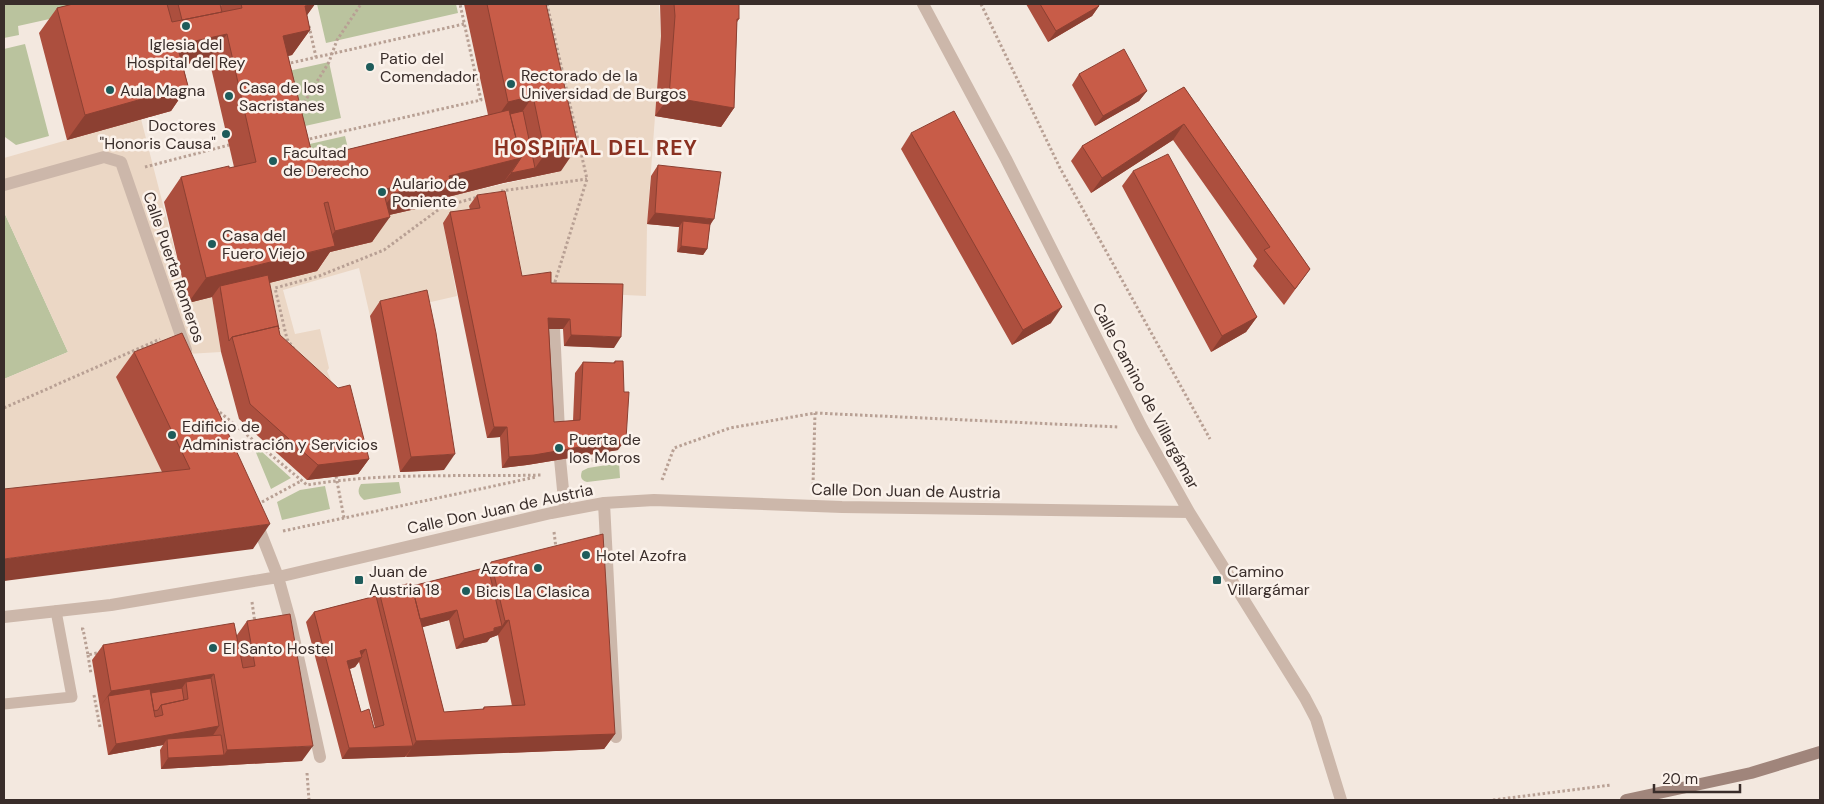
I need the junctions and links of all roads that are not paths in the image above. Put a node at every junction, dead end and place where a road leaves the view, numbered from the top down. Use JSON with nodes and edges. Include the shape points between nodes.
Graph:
{"nodes":[{"id":1,"x":923,"y":4,"type":"edge"},
{"id":2,"x":4,"y":185,"type":"edge"},
{"id":3,"x":554,"y":328,"type":"edge"},
{"id":4,"x":190,"y":362,"type":"edge"},
{"id":5,"x":559,"y":432,"type":"edge"},
{"id":6,"x":560,"y":464,"type":"edge"},
{"id":7,"x":604,"y":503,"type":"junction"},
{"id":8,"x":251,"y":508,"type":"edge"},
{"id":9,"x":564,"y":510,"type":"junction"},
{"id":10,"x":1189,"y":512,"type":"junction"},
{"id":11,"x":278,"y":576,"type":"junction"},
{"id":12,"x":56,"y":611,"type":"junction"},
{"id":13,"x":4,"y":617,"type":"edge"},
{"id":14,"x":4,"y":704,"type":"edge"},
{"id":15,"x":616,"y":737,"type":"edge"},
{"id":16,"x":1820,"y":752,"type":"edge"},
{"id":17,"x":320,"y":757,"type":"dead end"},
{"id":18,"x":1341,"y":800,"type":"edge"},
{"id":19,"x":1626,"y":800,"type":"edge"}],
"edges":[{"from":1,"to":10,"type":"street","name":"Calle Camino de Villargámar","via":[[1006,159],[1142,428]]},
{"from":2,"to":4,"type":"street","name":"Calle Puerta Romeros","via":[[104,158],[122,167]]},
{"from":3,"to":5,"type":"street"},
{"from":6,"to":9,"type":"street"},
{"from":7,"to":9,"type":"street","name":"Calle Don Juan de Austria"},
{"from":7,"to":10,"type":"street","name":"Calle Don Juan de Austria","via":[[654,500],[842,507]]},
{"from":7,"to":15,"type":"street"},
{"from":8,"to":11,"type":"street"},
{"from":9,"to":11,"type":"street","name":"Calle Don Juan de Austria"},
{"from":10,"to":18,"type":"street","name":"Calle Camino de Villargámar","via":[[1305,698],[1316,719]]},
{"from":11,"to":12,"type":"street","name":"Calle Don Juan de Austria"},
{"from":11,"to":17,"type":"street"},
{"from":12,"to":13,"type":"street","name":"Calle Don Juan de Austria"},
{"from":12,"to":14,"type":"lane","via":[[72,697]]},
{"from":16,"to":19,"type":"main road","via":[[1751,773]]}]}
